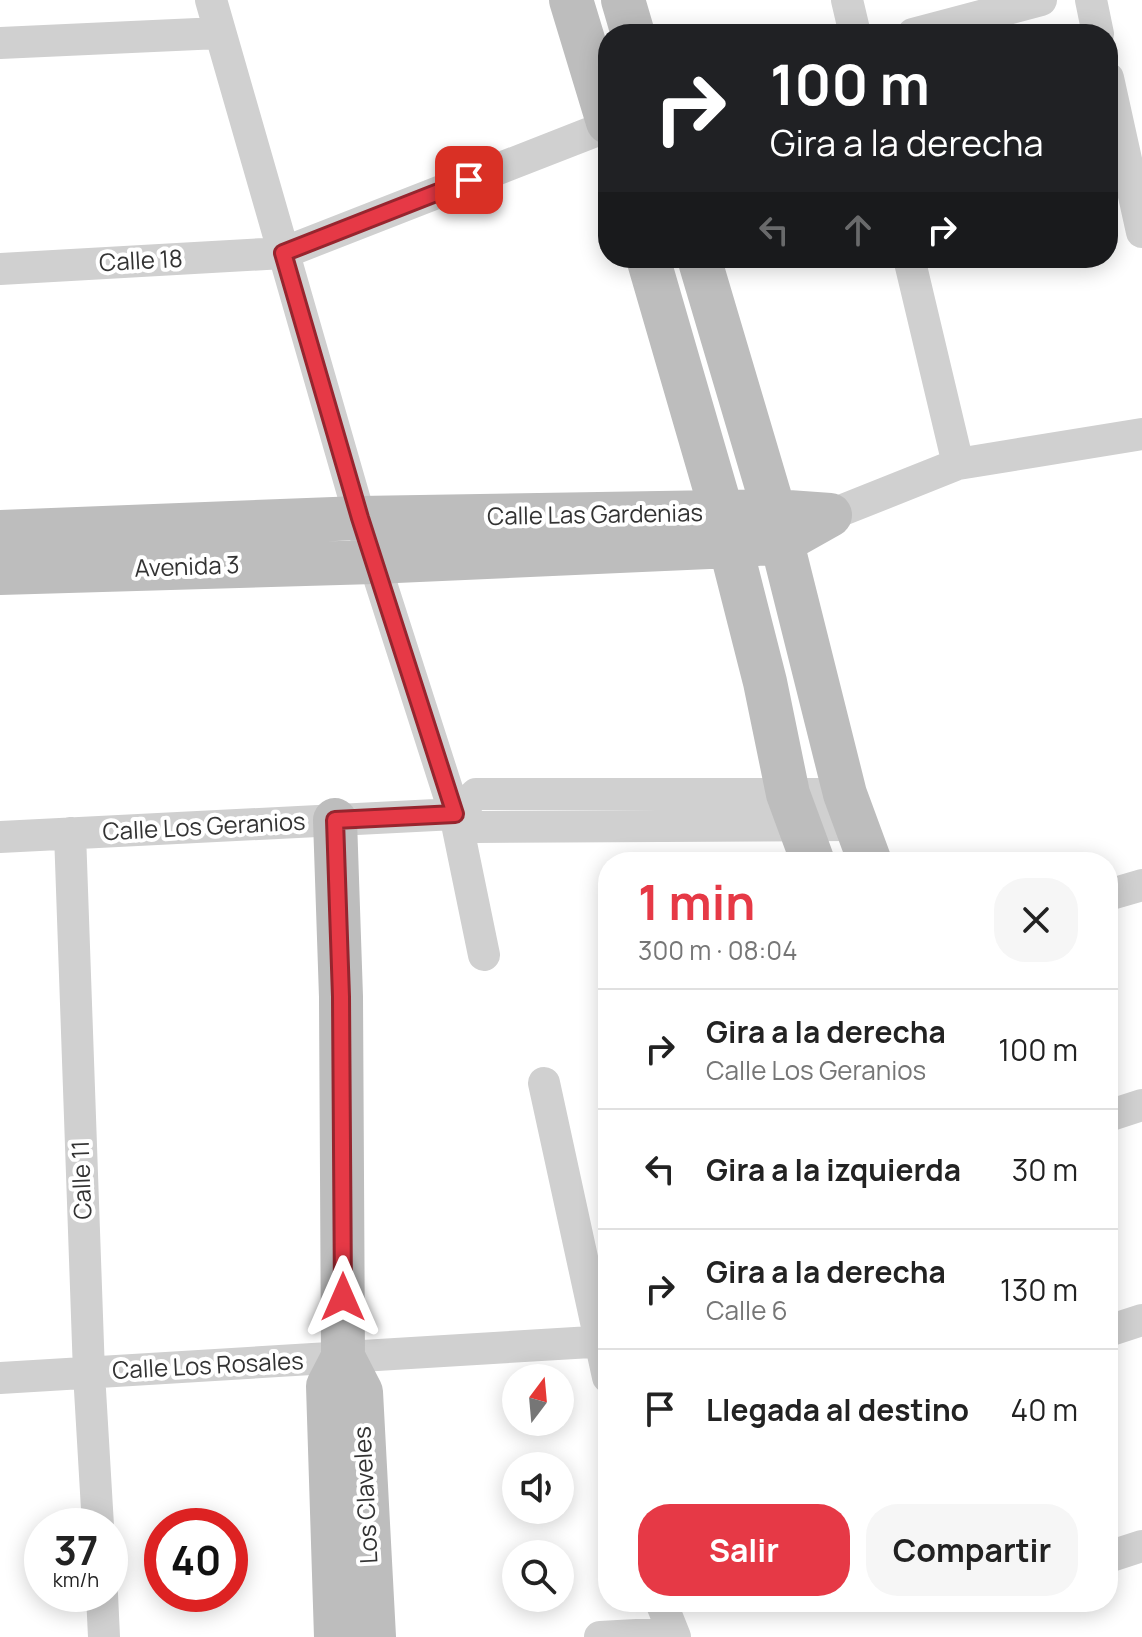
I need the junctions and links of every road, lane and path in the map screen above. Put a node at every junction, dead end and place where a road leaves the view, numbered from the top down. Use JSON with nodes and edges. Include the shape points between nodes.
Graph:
{"nodes":[{"id":1,"x":211,"y":0,"type":"edge"},
{"id":2,"x":571,"y":0,"type":"edge"},
{"id":3,"x":623,"y":0,"type":"edge"},
{"id":4,"x":847,"y":0,"type":"edge"},
{"id":5,"x":1041,"y":0,"type":"edge"},
{"id":6,"x":1091,"y":0,"type":"edge"},
{"id":7,"x":630,"y":24,"type":"edge"},
{"id":8,"x":853,"y":24,"type":"edge"},
{"id":9,"x":951,"y":24,"type":"edge"},
{"id":10,"x":1096,"y":24,"type":"edge"},
{"id":11,"x":219,"y":33,"type":"junction"},
{"id":12,"x":0,"y":43,"type":"edge"},
{"id":13,"x":598,"y":90,"type":"edge"},
{"id":14,"x":1118,"y":123,"type":"edge"},
{"id":15,"x":598,"y":128,"type":"edge"},
{"id":16,"x":1142,"y":232,"type":"edge"},
{"id":17,"x":283,"y":253,"type":"junction"},
{"id":18,"x":651,"y":268,"type":"edge"},
{"id":19,"x":702,"y":268,"type":"edge"},
{"id":20,"x":911,"y":268,"type":"edge"},
{"id":21,"x":0,"y":269,"type":"edge"},
{"id":22,"x":1142,"y":434,"type":"edge"},
{"id":23,"x":958,"y":464,"type":"junction"},
{"id":24,"x":830,"y":515,"type":"joint"},
{"id":25,"x":360,"y":518,"type":"junction"},
{"id":26,"x":778,"y":527,"type":"junction"},
{"id":27,"x":726,"y":530,"type":"junction"},
{"id":28,"x":0,"y":532,"type":"edge"},
{"id":29,"x":374,"y":562,"type":"junction"},
{"id":30,"x":0,"y":573,"type":"edge"},
{"id":31,"x":455,"y":814,"type":"junction"},
{"id":32,"x":335,"y":820,"type":"junction"},
{"id":33,"x":800,"y":827,"type":"edge"},
{"id":34,"x":857,"y":827,"type":"edge"},
{"id":35,"x":70,"y":833,"type":"junction"},
{"id":36,"x":0,"y":837,"type":"edge"},
{"id":37,"x":1142,"y":885,"type":"edge"},
{"id":38,"x":1118,"y":892,"type":"edge"},
{"id":39,"x":484,"y":955,"type":"dead end"},
{"id":40,"x":544,"y":1083,"type":"dead end"},
{"id":41,"x":1142,"y":1105,"type":"edge"},
{"id":42,"x":1118,"y":1113,"type":"edge"},
{"id":43,"x":598,"y":1315,"type":"edge"},
{"id":44,"x":1142,"y":1320,"type":"edge"},
{"id":45,"x":1118,"y":1328,"type":"edge"},
{"id":46,"x":598,"y":1341,"type":"edge"},
{"id":47,"x":343,"y":1357,"type":"junction"},
{"id":48,"x":89,"y":1373,"type":"junction"},
{"id":49,"x":0,"y":1378,"type":"edge"},
{"id":50,"x":97,"y":1508,"type":"edge"},
{"id":51,"x":1142,"y":1546,"type":"edge"},
{"id":52,"x":1118,"y":1554,"type":"edge"},
{"id":53,"x":103,"y":1612,"type":"edge"},
{"id":54,"x":665,"y":1612,"type":"edge"},
{"id":55,"x":674,"y":1635,"type":"edge"},
{"id":56,"x":104,"y":1637,"type":"edge"},
{"id":57,"x":336,"y":1637,"type":"edge"},
{"id":58,"x":374,"y":1637,"type":"edge"},
{"id":59,"x":600,"y":1637,"type":"edge"}],
"edges":[{"from":1,"to":11,"type":"street"},
{"from":2,"to":13,"type":"street"},
{"from":3,"to":7,"type":"street"},
{"from":4,"to":8,"type":"street"},
{"from":5,"to":9,"type":"street"},
{"from":6,"to":10,"type":"street"},
{"from":11,"to":12,"type":"street"},
{"from":11,"to":17,"type":"street"},
{"from":14,"to":16,"type":"street"},
{"from":15,"to":17,"type":"street","name":"Calle 18"},
{"from":17,"to":21,"type":"street","name":"Calle 18"},
{"from":17,"to":25,"type":"street"},
{"from":18,"to":27,"type":"street"},
{"from":19,"to":26,"type":"street"},
{"from":20,"to":23,"type":"street"},
{"from":22,"to":23,"type":"street","name":"Calle Las Gardenias"},
{"from":23,"to":24,"type":"street","name":"Calle Las Gardenias"},
{"from":24,"to":26,"type":"street","name":"Calle Las Gardenias"},
{"from":25,"to":27,"type":"street","name":"Calle Las Gardenias"},
{"from":25,"to":28,"type":"street","name":"Avenida 3"},
{"from":25,"to":29,"type":"street"},
{"from":26,"to":27,"type":"street","name":"Calle Las Gardenias"},
{"from":26,"to":34,"type":"street"},
{"from":27,"to":29,"type":"street","name":"Calle Las Gardenias"},
{"from":27,"to":33,"type":"street"},
{"from":29,"to":30,"type":"street","name":"Avenida 3"},
{"from":29,"to":31,"type":"street"},
{"from":31,"to":32,"type":"street","name":"Calle Los Geranios"},
{"from":31,"to":33,"type":"street","name":"Calle Los Geranios","via":[[476,794]]},
{"from":31,"to":39,"type":"street"},
{"from":32,"to":35,"type":"street","name":"Calle Los Geranios"},
{"from":32,"to":47,"type":"street","name":"Los Claveles"},
{"from":33,"to":34,"type":"street","name":"Calle Los Geranios"},
{"from":35,"to":36,"type":"street","name":"Calle Los Geranios"},
{"from":35,"to":48,"type":"street","name":"Calle 11"},
{"from":37,"to":38,"type":"street"},
{"from":40,"to":43,"type":"street"},
{"from":41,"to":42,"type":"street"},
{"from":44,"to":45,"type":"street"},
{"from":46,"to":47,"type":"street","name":"Calle Los Rosales"},
{"from":47,"to":48,"type":"street","name":"Calle Los Rosales"},
{"from":47,"to":57,"type":"street","name":"Los Claveles","via":[[328,1386]]},
{"from":47,"to":58,"type":"street","name":"Los Claveles","via":[[361,1392]]},
{"from":48,"to":49,"type":"street","name":"Calle Los Rosales"},
{"from":48,"to":50,"type":"street","name":"Calle 11"},
{"from":51,"to":52,"type":"street"},
{"from":53,"to":56,"type":"street"},
{"from":54,"to":55,"type":"street"},
{"from":55,"to":59,"type":"street"}]}
